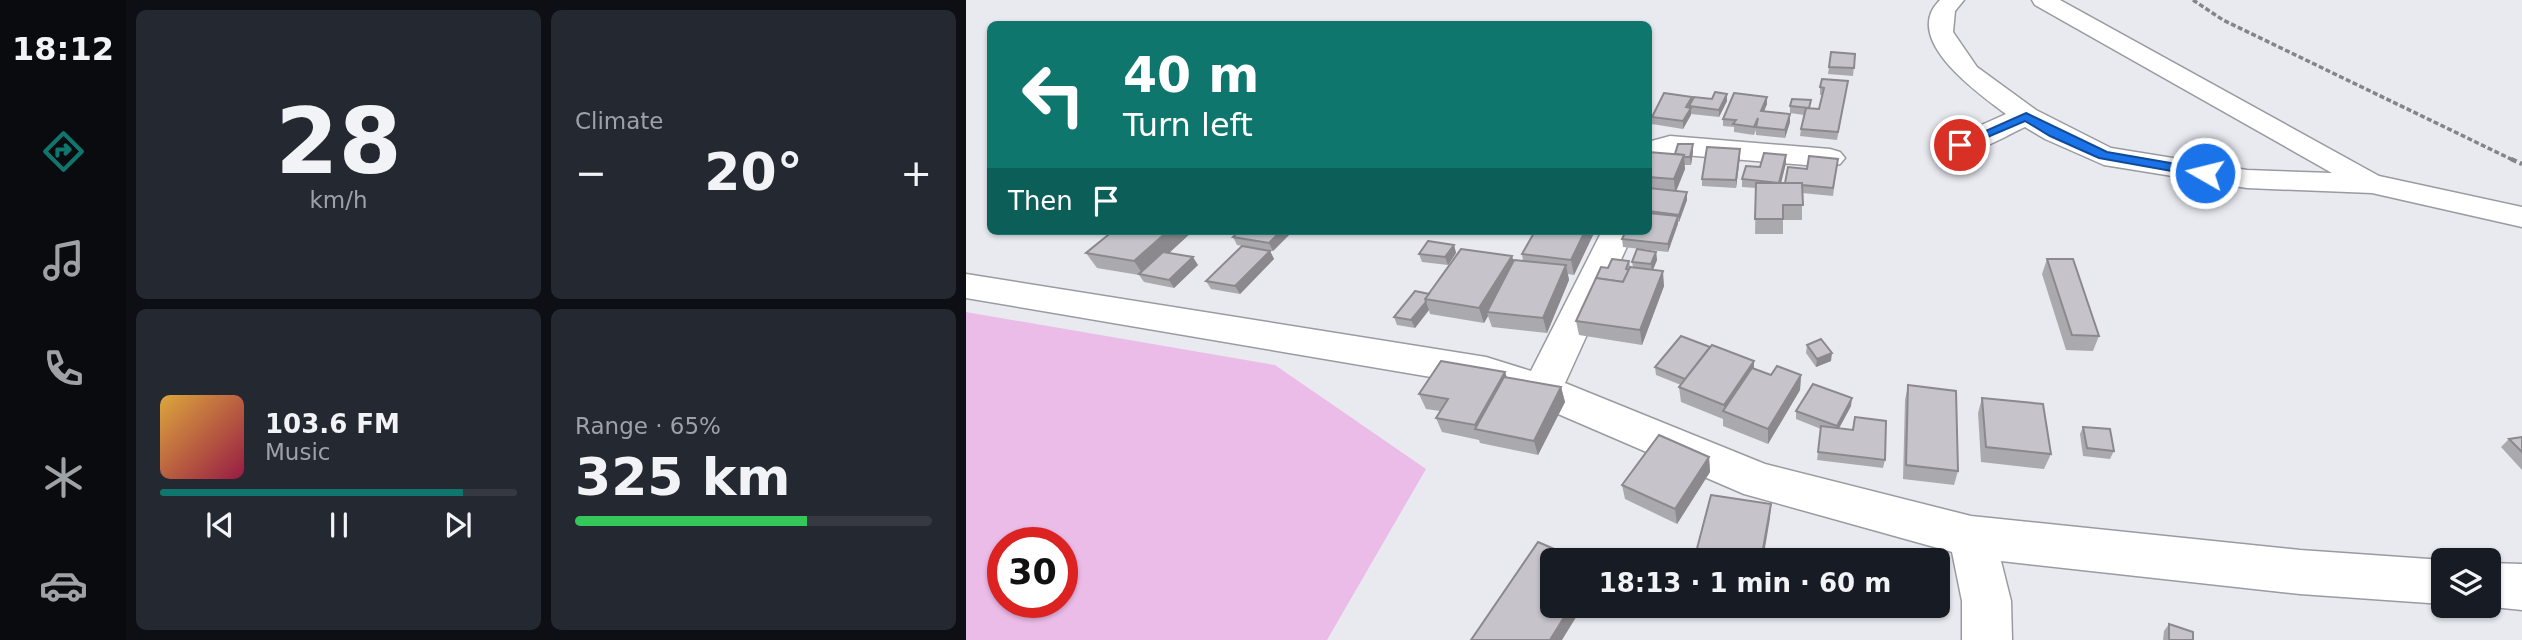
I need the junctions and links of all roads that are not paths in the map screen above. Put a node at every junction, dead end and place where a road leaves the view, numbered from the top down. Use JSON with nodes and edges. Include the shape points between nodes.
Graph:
{"nodes":[{"id":1,"x":1953,"y":0,"type":"edge"},
{"id":2,"x":2043,"y":0,"type":"edge"},
{"id":3,"x":2026,"y":116,"type":"junction"},
{"id":4,"x":1960,"y":145,"type":"dead end"},
{"id":5,"x":1652,"y":151,"type":"edge"},
{"id":6,"x":1830,"y":158,"type":"edge"},
{"id":7,"x":2372,"y":184,"type":"junction"},
{"id":8,"x":2522,"y":217,"type":"edge"},
{"id":9,"x":1616,"y":235,"type":"edge"},
{"id":10,"x":966,"y":286,"type":"edge"},
{"id":11,"x":1542,"y":390,"type":"junction"},
{"id":12,"x":1971,"y":537,"type":"junction"},
{"id":13,"x":2431,"y":581,"type":"edge"},
{"id":14,"x":2501,"y":586,"type":"edge"},
{"id":15,"x":2522,"y":587,"type":"edge"},
{"id":16,"x":1987,"y":640,"type":"edge"}],
"edges":[{"from":1,"to":3,"type":"street","via":[[1944,9],[1941,32],[1949,48],[1968,73]]},
{"from":2,"to":7,"type":"street"},
{"from":3,"to":4,"type":"street"},
{"from":3,"to":7,"type":"street","via":[[2104,156],[2247,179]]},
{"from":5,"to":6,"type":"street","via":[[1670,145]]},
{"from":7,"to":8,"type":"street"},
{"from":9,"to":11,"type":"street"},
{"from":10,"to":11,"type":"street","via":[[1486,372]]},
{"from":11,"to":12,"type":"street","via":[[1759,481]]},
{"from":12,"to":13,"type":"street"},
{"from":12,"to":16,"type":"street","via":[[1989,626]]},
{"from":14,"to":15,"type":"street"}]}
